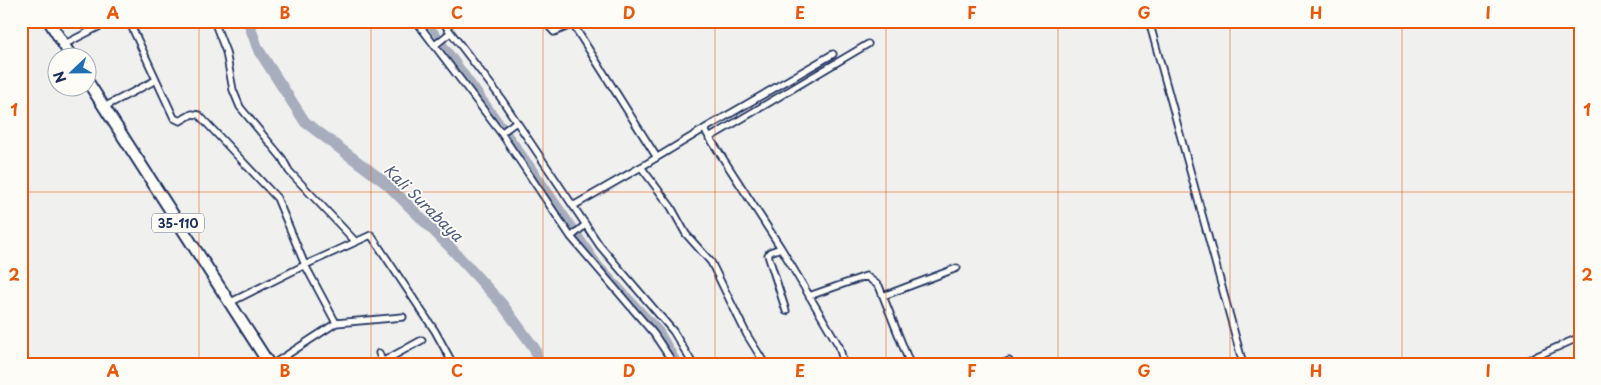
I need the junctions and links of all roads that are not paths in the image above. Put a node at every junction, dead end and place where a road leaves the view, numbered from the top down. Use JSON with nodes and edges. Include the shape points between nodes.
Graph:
{"nodes":[{"id":1,"x":49,"y":21,"type":"edge"},
{"id":2,"x":110,"y":21,"type":"edge"},
{"id":3,"x":129,"y":21,"type":"edge"},
{"id":4,"x":214,"y":21,"type":"edge"},
{"id":5,"x":416,"y":21,"type":"edge"},
{"id":6,"x":442,"y":21,"type":"edge"},
{"id":7,"x":544,"y":21,"type":"edge"},
{"id":8,"x":1149,"y":21,"type":"edge"},
{"id":9,"x":448,"y":35,"type":"junction"},
{"id":10,"x":436,"y":44,"type":"junction"},
{"id":11,"x":868,"y":44,"type":"dead end"},
{"id":12,"x":64,"y":45,"type":"junction"},
{"id":13,"x":66,"y":48,"type":"edge"},
{"id":14,"x":834,"y":54,"type":"dead end"},
{"id":15,"x":156,"y":80,"type":"junction"},
{"id":16,"x":98,"y":98,"type":"edge"},
{"id":17,"x":104,"y":107,"type":"junction"},
{"id":18,"x":514,"y":124,"type":"junction"},
{"id":19,"x":704,"y":129,"type":"junction"},
{"id":20,"x":502,"y":133,"type":"junction"},
{"id":21,"x":709,"y":138,"type":"junction"},
{"id":22,"x":656,"y":156,"type":"junction"},
{"id":23,"x":641,"y":167,"type":"junction"},
{"id":24,"x":573,"y":206,"type":"junction"},
{"id":25,"x":583,"y":226,"type":"junction"},
{"id":26,"x":572,"y":236,"type":"junction"},
{"id":27,"x":356,"y":242,"type":"junction"},
{"id":28,"x":782,"y":248,"type":"junction"},
{"id":29,"x":306,"y":265,"type":"junction"},
{"id":30,"x":957,"y":268,"type":"dead end"},
{"id":31,"x":811,"y":296,"type":"junction"},
{"id":32,"x":883,"y":296,"type":"junction"},
{"id":33,"x":229,"y":303,"type":"junction"},
{"id":34,"x":786,"y":311,"type":"dead end"},
{"id":35,"x":404,"y":317,"type":"dead end"},
{"id":36,"x":336,"y":323,"type":"junction"},
{"id":37,"x":1580,"y":337,"type":"edge"},
{"id":38,"x":422,"y":340,"type":"dead end"},
{"id":39,"x":379,"y":353,"type":"dead end"},
{"id":40,"x":1009,"y":361,"type":"dead end"},
{"id":41,"x":382,"y":363,"type":"edge"},
{"id":42,"x":269,"y":364,"type":"edge"},
{"id":43,"x":273,"y":364,"type":"edge"},
{"id":44,"x":453,"y":364,"type":"edge"},
{"id":45,"x":674,"y":364,"type":"edge"},
{"id":46,"x":693,"y":364,"type":"edge"},
{"id":47,"x":765,"y":364,"type":"edge"},
{"id":48,"x":844,"y":364,"type":"edge"},
{"id":49,"x":910,"y":364,"type":"edge"},
{"id":50,"x":1002,"y":364,"type":"edge"},
{"id":51,"x":1243,"y":364,"type":"edge"},
{"id":52,"x":1519,"y":364,"type":"edge"}],
"edges":[{"from":1,"to":12,"type":"main road"},
{"from":2,"to":12,"type":"street"},
{"from":3,"to":15,"type":"street"},
{"from":4,"to":27,"type":"street","via":[[226,52],[233,90],[240,107],[289,171]]},
{"from":5,"to":10,"type":"street"},
{"from":6,"to":9,"type":"street"},
{"from":7,"to":22,"type":"street","via":[[554,32],[571,25],[575,27]]},
{"from":8,"to":51,"type":"street"},
{"from":9,"to":10,"type":"street"},
{"from":9,"to":18,"type":"street","via":[[498,94]]},
{"from":10,"to":20,"type":"street"},
{"from":11,"to":21,"type":"street"},
{"from":12,"to":13,"type":"main road"},
{"from":14,"to":19,"type":"street"},
{"from":15,"to":17,"type":"street"},
{"from":15,"to":29,"type":"street","via":[[174,118],[180,121],[192,114],[199,115],[277,198]]},
{"from":16,"to":17,"type":"main road","number":"35-110"},
{"from":17,"to":33,"type":"main road","number":"35-110"},
{"from":18,"to":20,"type":"street"},
{"from":18,"to":24,"type":"street"},
{"from":19,"to":21,"type":"street"},
{"from":19,"to":22,"type":"street"},
{"from":20,"to":26,"type":"street"},
{"from":21,"to":28,"type":"street"},
{"from":22,"to":23,"type":"street"},
{"from":23,"to":24,"type":"street"},
{"from":23,"to":47,"type":"street","via":[[671,207],[686,234],[711,262]]},
{"from":24,"to":25,"type":"street"},
{"from":25,"to":26,"type":"street"},
{"from":25,"to":46,"type":"street","via":[[673,332]]},
{"from":26,"to":45,"type":"street","via":[[654,334]]},
{"from":27,"to":29,"type":"street"},
{"from":27,"to":44,"type":"street","via":[[371,236],[430,323]]},
{"from":28,"to":31,"type":"street"},
{"from":28,"to":34,"type":"street","via":[[768,255]]},
{"from":29,"to":33,"type":"street"},
{"from":29,"to":36,"type":"street"},
{"from":30,"to":32,"type":"street"},
{"from":31,"to":32,"type":"street","via":[[867,276],[877,283]]},
{"from":31,"to":48,"type":"street","via":[[839,346]]},
{"from":32,"to":49,"type":"street"},
{"from":33,"to":42,"type":"main road","number":"35-110"},
{"from":35,"to":36,"type":"street"},
{"from":36,"to":43,"type":"street"},
{"from":37,"to":52,"type":"street"},
{"from":38,"to":41,"type":"street"},
{"from":39,"to":41,"type":"street"},
{"from":40,"to":50,"type":"street"}]}
